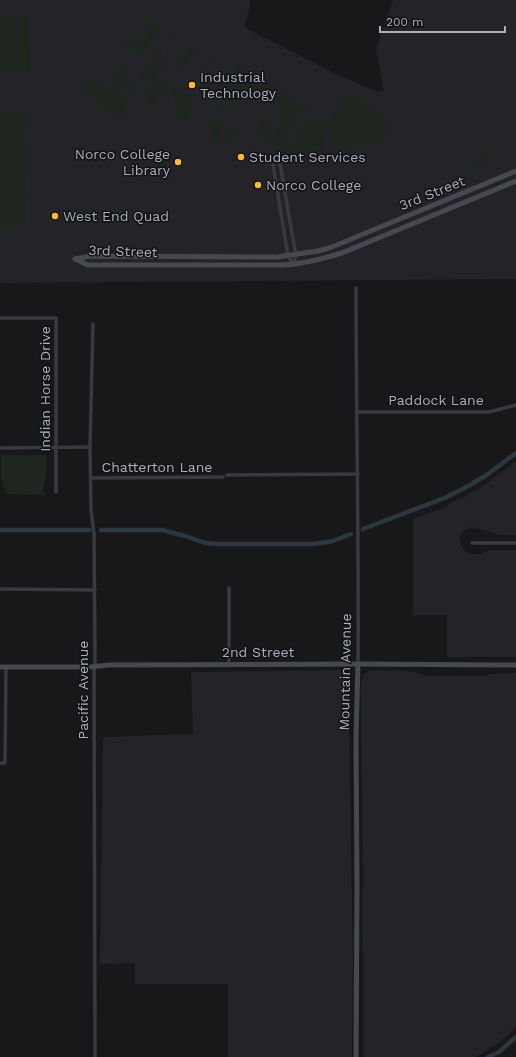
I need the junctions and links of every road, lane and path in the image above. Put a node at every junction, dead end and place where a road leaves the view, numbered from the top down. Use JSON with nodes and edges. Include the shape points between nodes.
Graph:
{"nodes":[{"id":1,"x":280,"y":164,"type":"dead end"},
{"id":2,"x":273,"y":165,"type":"dead end"},
{"id":3,"x":516,"y":171,"type":"edge"},
{"id":4,"x":516,"y":181,"type":"edge"},
{"id":5,"x":403,"y":218,"type":"junction"},
{"id":6,"x":405,"y":227,"type":"junction"},
{"id":7,"x":296,"y":255,"type":"junction"},
{"id":8,"x":288,"y":256,"type":"junction"},
{"id":9,"x":293,"y":264,"type":"junction"},
{"id":10,"x":356,"y":288,"type":"dead end"},
{"id":11,"x":0,"y":318,"type":"edge"},
{"id":12,"x":93,"y":324,"type":"dead end"},
{"id":13,"x":516,"y":405,"type":"edge"},
{"id":14,"x":356,"y":412,"type":"junction"},
{"id":15,"x":90,"y":447,"type":"junction"},
{"id":16,"x":0,"y":448,"type":"edge"},
{"id":17,"x":56,"y":448,"type":"junction"},
{"id":18,"x":358,"y":474,"type":"junction"},
{"id":19,"x":227,"y":475,"type":"dead end"},
{"id":20,"x":223,"y":477,"type":"dead end"},
{"id":21,"x":91,"y":478,"type":"junction"},
{"id":22,"x":56,"y":492,"type":"dead end"},
{"id":23,"x":472,"y":543,"type":"dead end"},
{"id":24,"x":516,"y":543,"type":"edge"},
{"id":25,"x":229,"y":588,"type":"dead end"},
{"id":26,"x":0,"y":589,"type":"edge"},
{"id":27,"x":95,"y":590,"type":"junction"},
{"id":28,"x":229,"y":664,"type":"junction"},
{"id":29,"x":358,"y":664,"type":"junction"},
{"id":30,"x":516,"y":665,"type":"edge"},
{"id":31,"x":3,"y":667,"type":"edge"},
{"id":32,"x":94,"y":667,"type":"junction"},
{"id":33,"x":0,"y":763,"type":"edge"},
{"id":34,"x":95,"y":1057,"type":"edge"},
{"id":35,"x":356,"y":1057,"type":"edge"}],
"edges":[{"from":1,"to":7,"type":"street"},
{"from":2,"to":8,"type":"street"},
{"from":3,"to":5,"type":"street","name":"3rd Street"},
{"from":4,"to":6,"type":"street","name":"3rd Street"},
{"from":5,"to":6,"type":"street"},
{"from":5,"to":7,"type":"street","name":"3rd Street","via":[[332,247]]},
{"from":6,"to":9,"type":"street","name":"3rd Street","via":[[322,260]]},
{"from":7,"to":8,"type":"street","name":"3rd Street"},
{"from":7,"to":9,"type":"street"},
{"from":8,"to":9,"type":"street"},
{"from":8,"to":9,"type":"street","name":"3rd Street","via":[[90,256],[75,259],[88,265]]},
{"from":10,"to":14,"type":"street","name":"Mountain Avenue"},
{"from":11,"to":17,"type":"street","name":"Indian Horse Drive","via":[[56,318]]},
{"from":12,"to":15,"type":"street","name":"Pacific Avenue"},
{"from":13,"to":14,"type":"street","name":"Paddock Lane","via":[[489,412]]},
{"from":14,"to":18,"type":"street","name":"Mountain Avenue"},
{"from":15,"to":17,"type":"street"},
{"from":15,"to":21,"type":"street","name":"Pacific Avenue"},
{"from":16,"to":17,"type":"street"},
{"from":17,"to":22,"type":"street","name":"Indian Horse Drive"},
{"from":18,"to":19,"type":"street","name":"Chatterton Lane"},
{"from":18,"to":29,"type":"street","name":"Mountain Avenue"},
{"from":20,"to":21,"type":"street","name":"Chatterton Lane"},
{"from":21,"to":27,"type":"street","name":"Pacific Avenue"},
{"from":23,"to":24,"type":"street"},
{"from":25,"to":28,"type":"street"},
{"from":26,"to":27,"type":"street"},
{"from":27,"to":32,"type":"street","name":"Pacific Avenue"},
{"from":28,"to":29,"type":"street","name":"2nd Street"},
{"from":28,"to":32,"type":"street","name":"2nd Street"},
{"from":29,"to":30,"type":"street","name":"2nd Street"},
{"from":29,"to":35,"type":"street","name":"Mountain Avenue"},
{"from":31,"to":32,"type":"street","name":"2nd Street"},
{"from":31,"to":33,"type":"street","via":[[5,763]]},
{"from":32,"to":34,"type":"street","name":"Pacific Avenue"}]}
